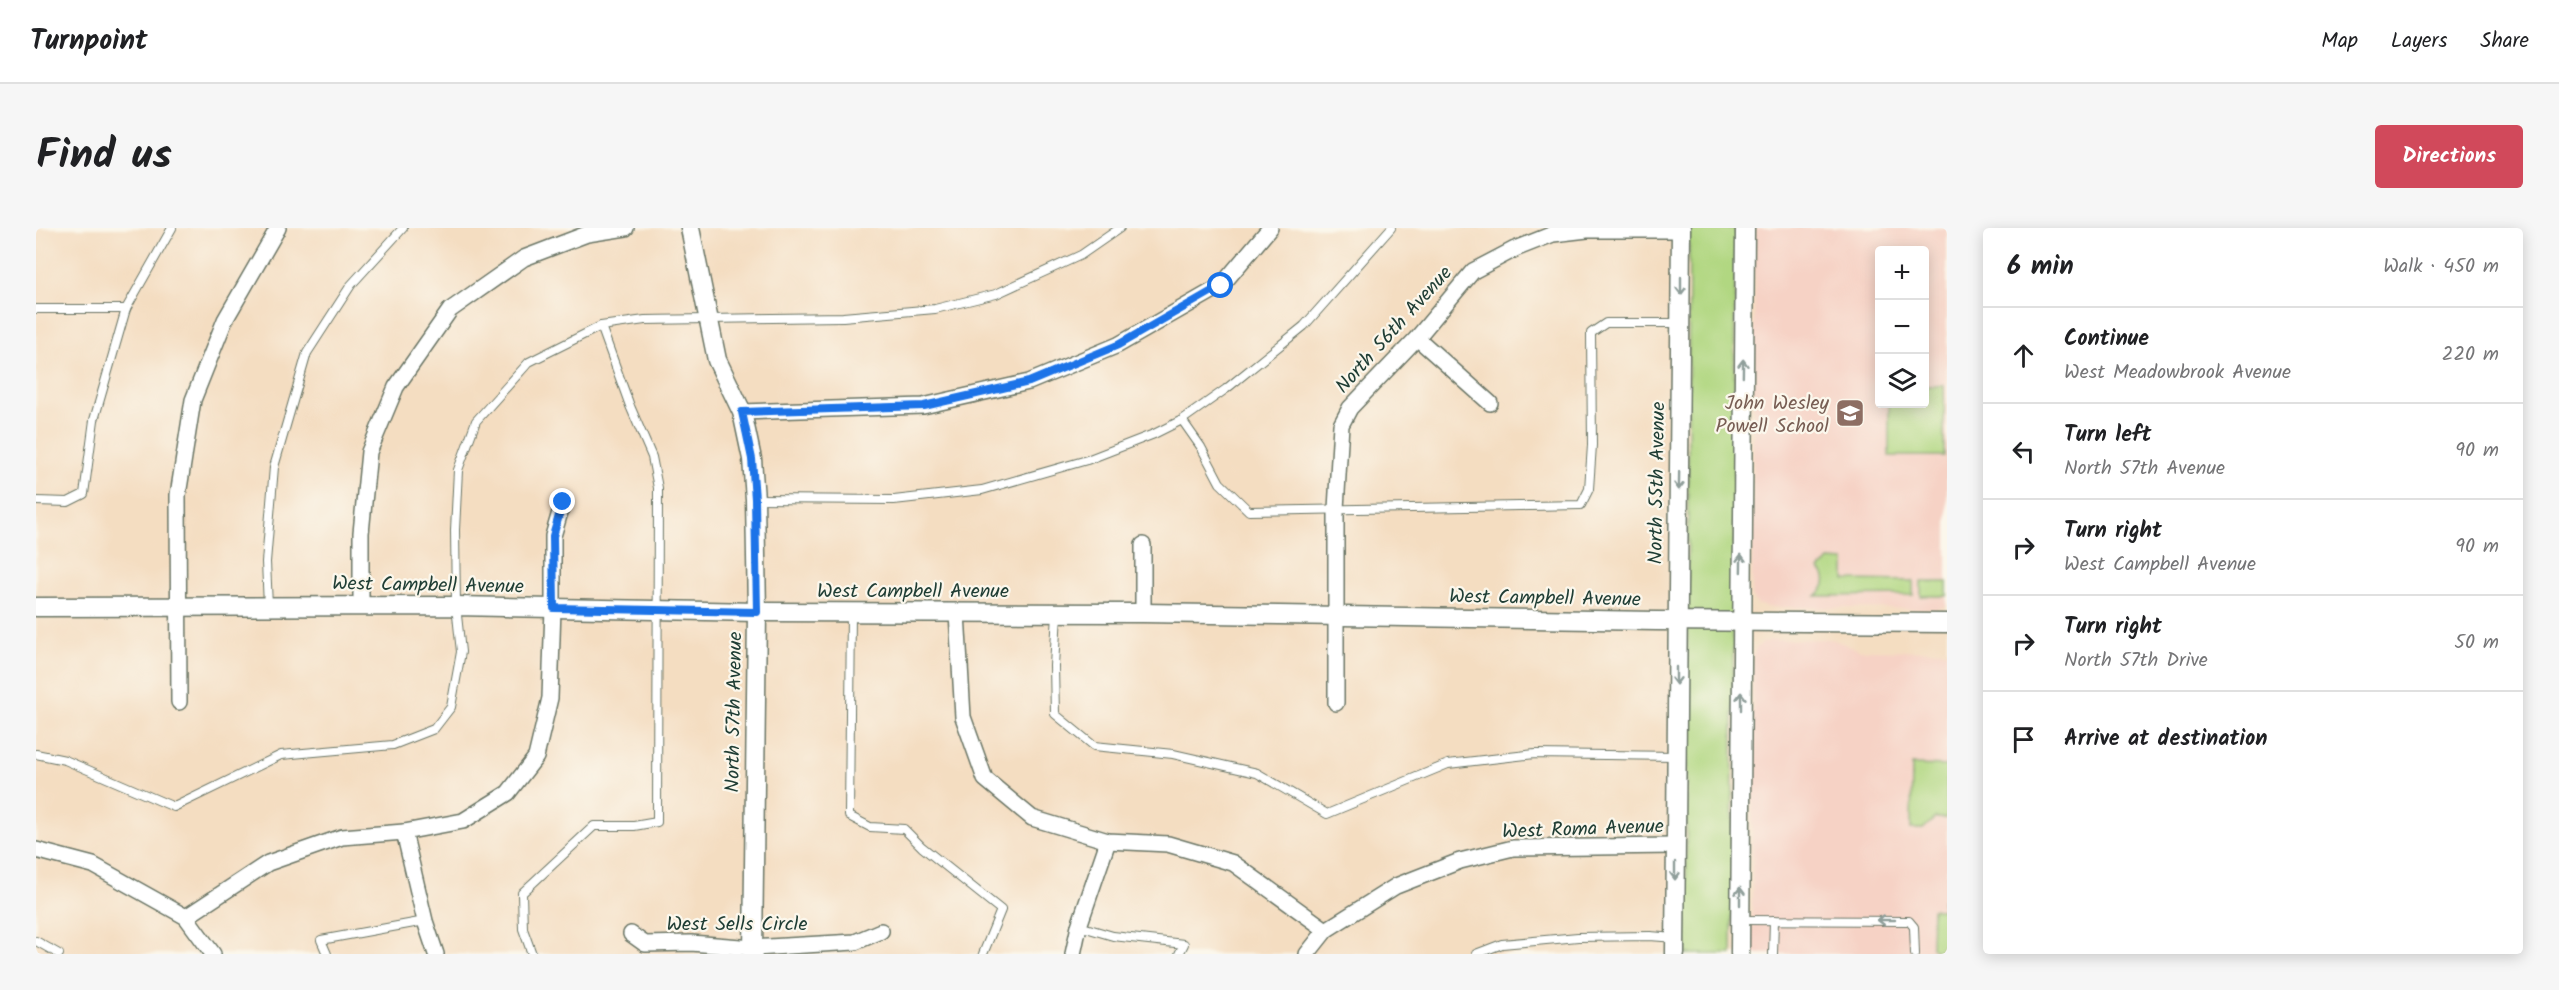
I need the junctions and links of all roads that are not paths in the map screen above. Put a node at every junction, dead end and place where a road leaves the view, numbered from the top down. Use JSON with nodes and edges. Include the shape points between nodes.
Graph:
{"nodes":[{"id":1,"x":172,"y":228,"type":"edge"},
{"id":2,"x":278,"y":228,"type":"edge"},
{"id":3,"x":403,"y":228,"type":"edge"},
{"id":4,"x":626,"y":228,"type":"edge"},
{"id":5,"x":690,"y":228,"type":"edge"},
{"id":6,"x":1120,"y":228,"type":"edge"},
{"id":7,"x":1270,"y":228,"type":"edge"},
{"id":8,"x":1391,"y":228,"type":"edge"},
{"id":9,"x":1745,"y":228,"type":"edge"},
{"id":10,"x":1682,"y":229,"type":"edge"},
{"id":11,"x":36,"y":309,"type":"edge"},
{"id":12,"x":126,"y":309,"type":"junction"},
{"id":13,"x":709,"y":320,"type":"junction"},
{"id":14,"x":1681,"y":323,"type":"junction"},
{"id":15,"x":602,"y":326,"type":"junction"},
{"id":16,"x":1417,"y":338,"type":"junction"},
{"id":17,"x":1490,"y":403,"type":"dead end"},
{"id":18,"x":742,"y":412,"type":"junction"},
{"id":19,"x":1182,"y":420,"type":"junction"},
{"id":20,"x":755,"y":499,"type":"junction"},
{"id":21,"x":36,"y":501,"type":"edge"},
{"id":22,"x":563,"y":502,"type":"dead end"},
{"id":23,"x":1335,"y":509,"type":"junction"},
{"id":24,"x":1143,"y":545,"type":"dead end"},
{"id":25,"x":361,"y":605,"type":"junction"},
{"id":26,"x":268,"y":606,"type":"junction"},
{"id":27,"x":456,"y":606,"type":"junction"},
{"id":28,"x":36,"y":607,"type":"edge"},
{"id":29,"x":178,"y":607,"type":"junction"},
{"id":30,"x":554,"y":608,"type":"junction"},
{"id":31,"x":658,"y":610,"type":"junction"},
{"id":32,"x":757,"y":612,"type":"junction"},
{"id":33,"x":1143,"y":612,"type":"junction"},
{"id":34,"x":851,"y":613,"type":"junction"},
{"id":35,"x":957,"y":613,"type":"junction"},
{"id":36,"x":1057,"y":613,"type":"junction"},
{"id":37,"x":1335,"y":617,"type":"junction"},
{"id":38,"x":1676,"y":621,"type":"junction"},
{"id":39,"x":1741,"y":621,"type":"junction"},
{"id":40,"x":1947,"y":623,"type":"edge"},
{"id":41,"x":179,"y":702,"type":"dead end"},
{"id":42,"x":1336,"y":703,"type":"dead end"},
{"id":43,"x":36,"y":754,"type":"edge"},
{"id":44,"x":1676,"y":756,"type":"junction"},
{"id":45,"x":404,"y":832,"type":"junction"},
{"id":46,"x":1108,"y":841,"type":"junction"},
{"id":47,"x":1675,"y":846,"type":"junction"},
{"id":48,"x":36,"y":850,"type":"edge"},
{"id":49,"x":186,"y":917,"type":"junction"},
{"id":50,"x":1740,"y":920,"type":"junction"},
{"id":51,"x":1774,"y":920,"type":"junction"},
{"id":52,"x":425,"y":921,"type":"junction"},
{"id":53,"x":1079,"y":926,"type":"junction"},
{"id":54,"x":1326,"y":930,"type":"junction"},
{"id":55,"x":881,"y":932,"type":"dead end"},
{"id":56,"x":631,"y":934,"type":"dead end"},
{"id":57,"x":36,"y":940,"type":"edge"},
{"id":58,"x":1675,"y":946,"type":"edge"},
{"id":59,"x":753,"y":951,"type":"edge"},
{"id":60,"x":59,"y":954,"type":"edge"},
{"id":61,"x":213,"y":954,"type":"edge"},
{"id":62,"x":327,"y":954,"type":"edge"},
{"id":63,"x":436,"y":954,"type":"edge"},
{"id":64,"x":532,"y":954,"type":"edge"},
{"id":65,"x":983,"y":954,"type":"edge"},
{"id":66,"x":1073,"y":954,"type":"edge"},
{"id":67,"x":1179,"y":954,"type":"edge"},
{"id":68,"x":1307,"y":954,"type":"edge"},
{"id":69,"x":1476,"y":954,"type":"edge"},
{"id":70,"x":1740,"y":954,"type":"edge"},
{"id":71,"x":1773,"y":954,"type":"edge"},
{"id":72,"x":1915,"y":954,"type":"edge"}],
"edges":[{"from":1,"to":12,"type":"lane"},
{"from":2,"to":29,"type":"street","via":[[225,320],[193,400],[177,495]]},
{"from":3,"to":26,"type":"lane","via":[[351,285],[307,353],[274,467],[266,562]]},
{"from":4,"to":25,"type":"street","via":[[587,234],[524,258],[450,310],[396,387],[369,452]]},
{"from":5,"to":13,"type":"street","name":"North 57th Avenue"},
{"from":6,"to":13,"type":"lane","via":[[1081,255],[996,294],[935,309],[843,317]]},
{"from":7,"to":18,"type":"street","via":[[1221,286],[1118,345],[1029,382],[924,406]]},
{"from":8,"to":19,"type":"lane","via":[[1304,326]]},
{"from":39,"to":9,"type":"street","one_way":true},
{"from":10,"to":14,"type":"street","name":"North 55th Avenue","one_way":true},
{"from":10,"to":16,"type":"street","name":"North 56th Avenue","via":[[1587,230],[1543,237],[1473,271]]},
{"from":11,"to":12,"type":"lane"},
{"from":12,"to":21,"type":"lane","via":[[94,420],[84,494],[68,502]]},
{"from":13,"to":15,"type":"lane","via":[[645,320]]},
{"from":13,"to":18,"type":"street","name":"North 57th Avenue","via":[[717,360]]},
{"from":14,"to":23,"type":"lane","via":[[1606,323],[1591,333],[1592,445],[1589,489],[1581,505]]},
{"from":14,"to":38,"type":"street","name":"North 55th Avenue","one_way":true},
{"from":15,"to":27,"type":"lane","via":[[529,362],[476,422],[458,470]]},
{"from":15,"to":31,"type":"lane","via":[[652,457],[658,488]]},
{"from":16,"to":17,"type":"street"},
{"from":16,"to":23,"type":"street","name":"North 56th Avenue","via":[[1350,408],[1341,425]]},
{"from":18,"to":20,"type":"street","name":"North 57th Avenue"},
{"from":19,"to":20,"type":"lane","via":[[1087,460],[982,490],[894,500]]},
{"from":19,"to":23,"type":"lane","via":[[1220,483],[1249,511]]},
{"from":20,"to":32,"type":"street","name":"North 57th Avenue"},
{"from":22,"to":30,"type":"street","via":[[553,536]]},
{"from":23,"to":37,"type":"street","name":"North 56th Avenue"},
{"from":24,"to":33,"type":"street"},
{"from":25,"to":26,"type":"street","name":"West Campbell Avenue"},
{"from":25,"to":27,"type":"street","name":"West Campbell Avenue"},
{"from":26,"to":29,"type":"street","name":"West Campbell Avenue"},
{"from":27,"to":30,"type":"street","name":"West Campbell Avenue"},
{"from":27,"to":43,"type":"lane","via":[[461,652],[451,707],[434,729],[393,745],[281,755],[174,807],[65,760]]},
{"from":28,"to":29,"type":"street","name":"West Campbell Avenue"},
{"from":29,"to":41,"type":"street"},
{"from":30,"to":31,"type":"street","name":"West Campbell Avenue"},
{"from":30,"to":45,"type":"street","via":[[550,698],[536,757],[508,793],[463,821]]},
{"from":31,"to":32,"type":"street","name":"West Campbell Avenue"},
{"from":31,"to":64,"type":"lane","via":[[657,822],[594,826],[522,893],[524,929]]},
{"from":32,"to":34,"type":"street","name":"West Campbell Avenue"},
{"from":32,"to":59,"type":"street","name":"North 57th Avenue"},
{"from":33,"to":36,"type":"street","name":"West Campbell Avenue"},
{"from":33,"to":37,"type":"street","name":"West Campbell Avenue"},
{"from":34,"to":35,"type":"street","name":"West Campbell Avenue"},
{"from":34,"to":65,"type":"lane","via":[[849,816],[870,827],[904,829],[1001,910]]},
{"from":35,"to":36,"type":"street","name":"West Campbell Avenue"},
{"from":35,"to":46,"type":"street","via":[[963,717],[985,779],[1032,818]]},
{"from":36,"to":44,"type":"lane","via":[[1055,714],[1094,746],[1173,754],[1257,773],[1327,814],[1448,764],[1535,754]]},
{"from":37,"to":38,"type":"street","name":"West Campbell Avenue"},
{"from":37,"to":42,"type":"street","name":"North 56th Avenue"},
{"from":38,"to":39,"type":"street","name":"West Campbell Avenue"},
{"from":38,"to":44,"type":"street","name":"North 55th Avenue","one_way":true},
{"from":39,"to":40,"type":"street","name":"West Campbell Avenue"},
{"from":50,"to":39,"type":"street","one_way":true},
{"from":44,"to":47,"type":"street","name":"North 55th Avenue"},
{"from":45,"to":49,"type":"street","via":[[342,837],[268,863]]},
{"from":45,"to":52,"type":"street"},
{"from":46,"to":53,"type":"street"},
{"from":46,"to":54,"type":"street","via":[[1168,844],[1233,863]]},
{"from":47,"to":54,"type":"street","name":"West Roma Avenue","via":[[1512,848],[1460,861],[1396,886]]},
{"from":47,"to":58,"type":"street","name":"North 55th Avenue","one_way":true},
{"from":48,"to":49,"type":"street","via":[[93,865]]},
{"from":49,"to":61,"type":"street"},
{"from":50,"to":51,"type":"lane"},
{"from":50,"to":70,"type":"street"},
{"from":51,"to":71,"type":"lane"},
{"from":72,"to":51,"type":"lane","one_way":true,"via":[[1914,927],[1909,921]]},
{"from":52,"to":62,"type":"lane","via":[[321,940]]},
{"from":52,"to":63,"type":"street"},
{"from":53,"to":66,"type":"street"},
{"from":53,"to":67,"type":"lane","via":[[1113,936],[1184,944]]},
{"from":54,"to":68,"type":"street","name":"West Roma Avenue"},
{"from":55,"to":59,"type":"street","name":"West Sells Circle","via":[[855,942]]},
{"from":56,"to":59,"type":"street","name":"West Sells Circle","via":[[645,944],[691,943]]},
{"from":57,"to":60,"type":"lane"},
{"from":58,"to":69,"type":"lane","via":[[1650,936],[1578,937],[1502,944]]}]}
